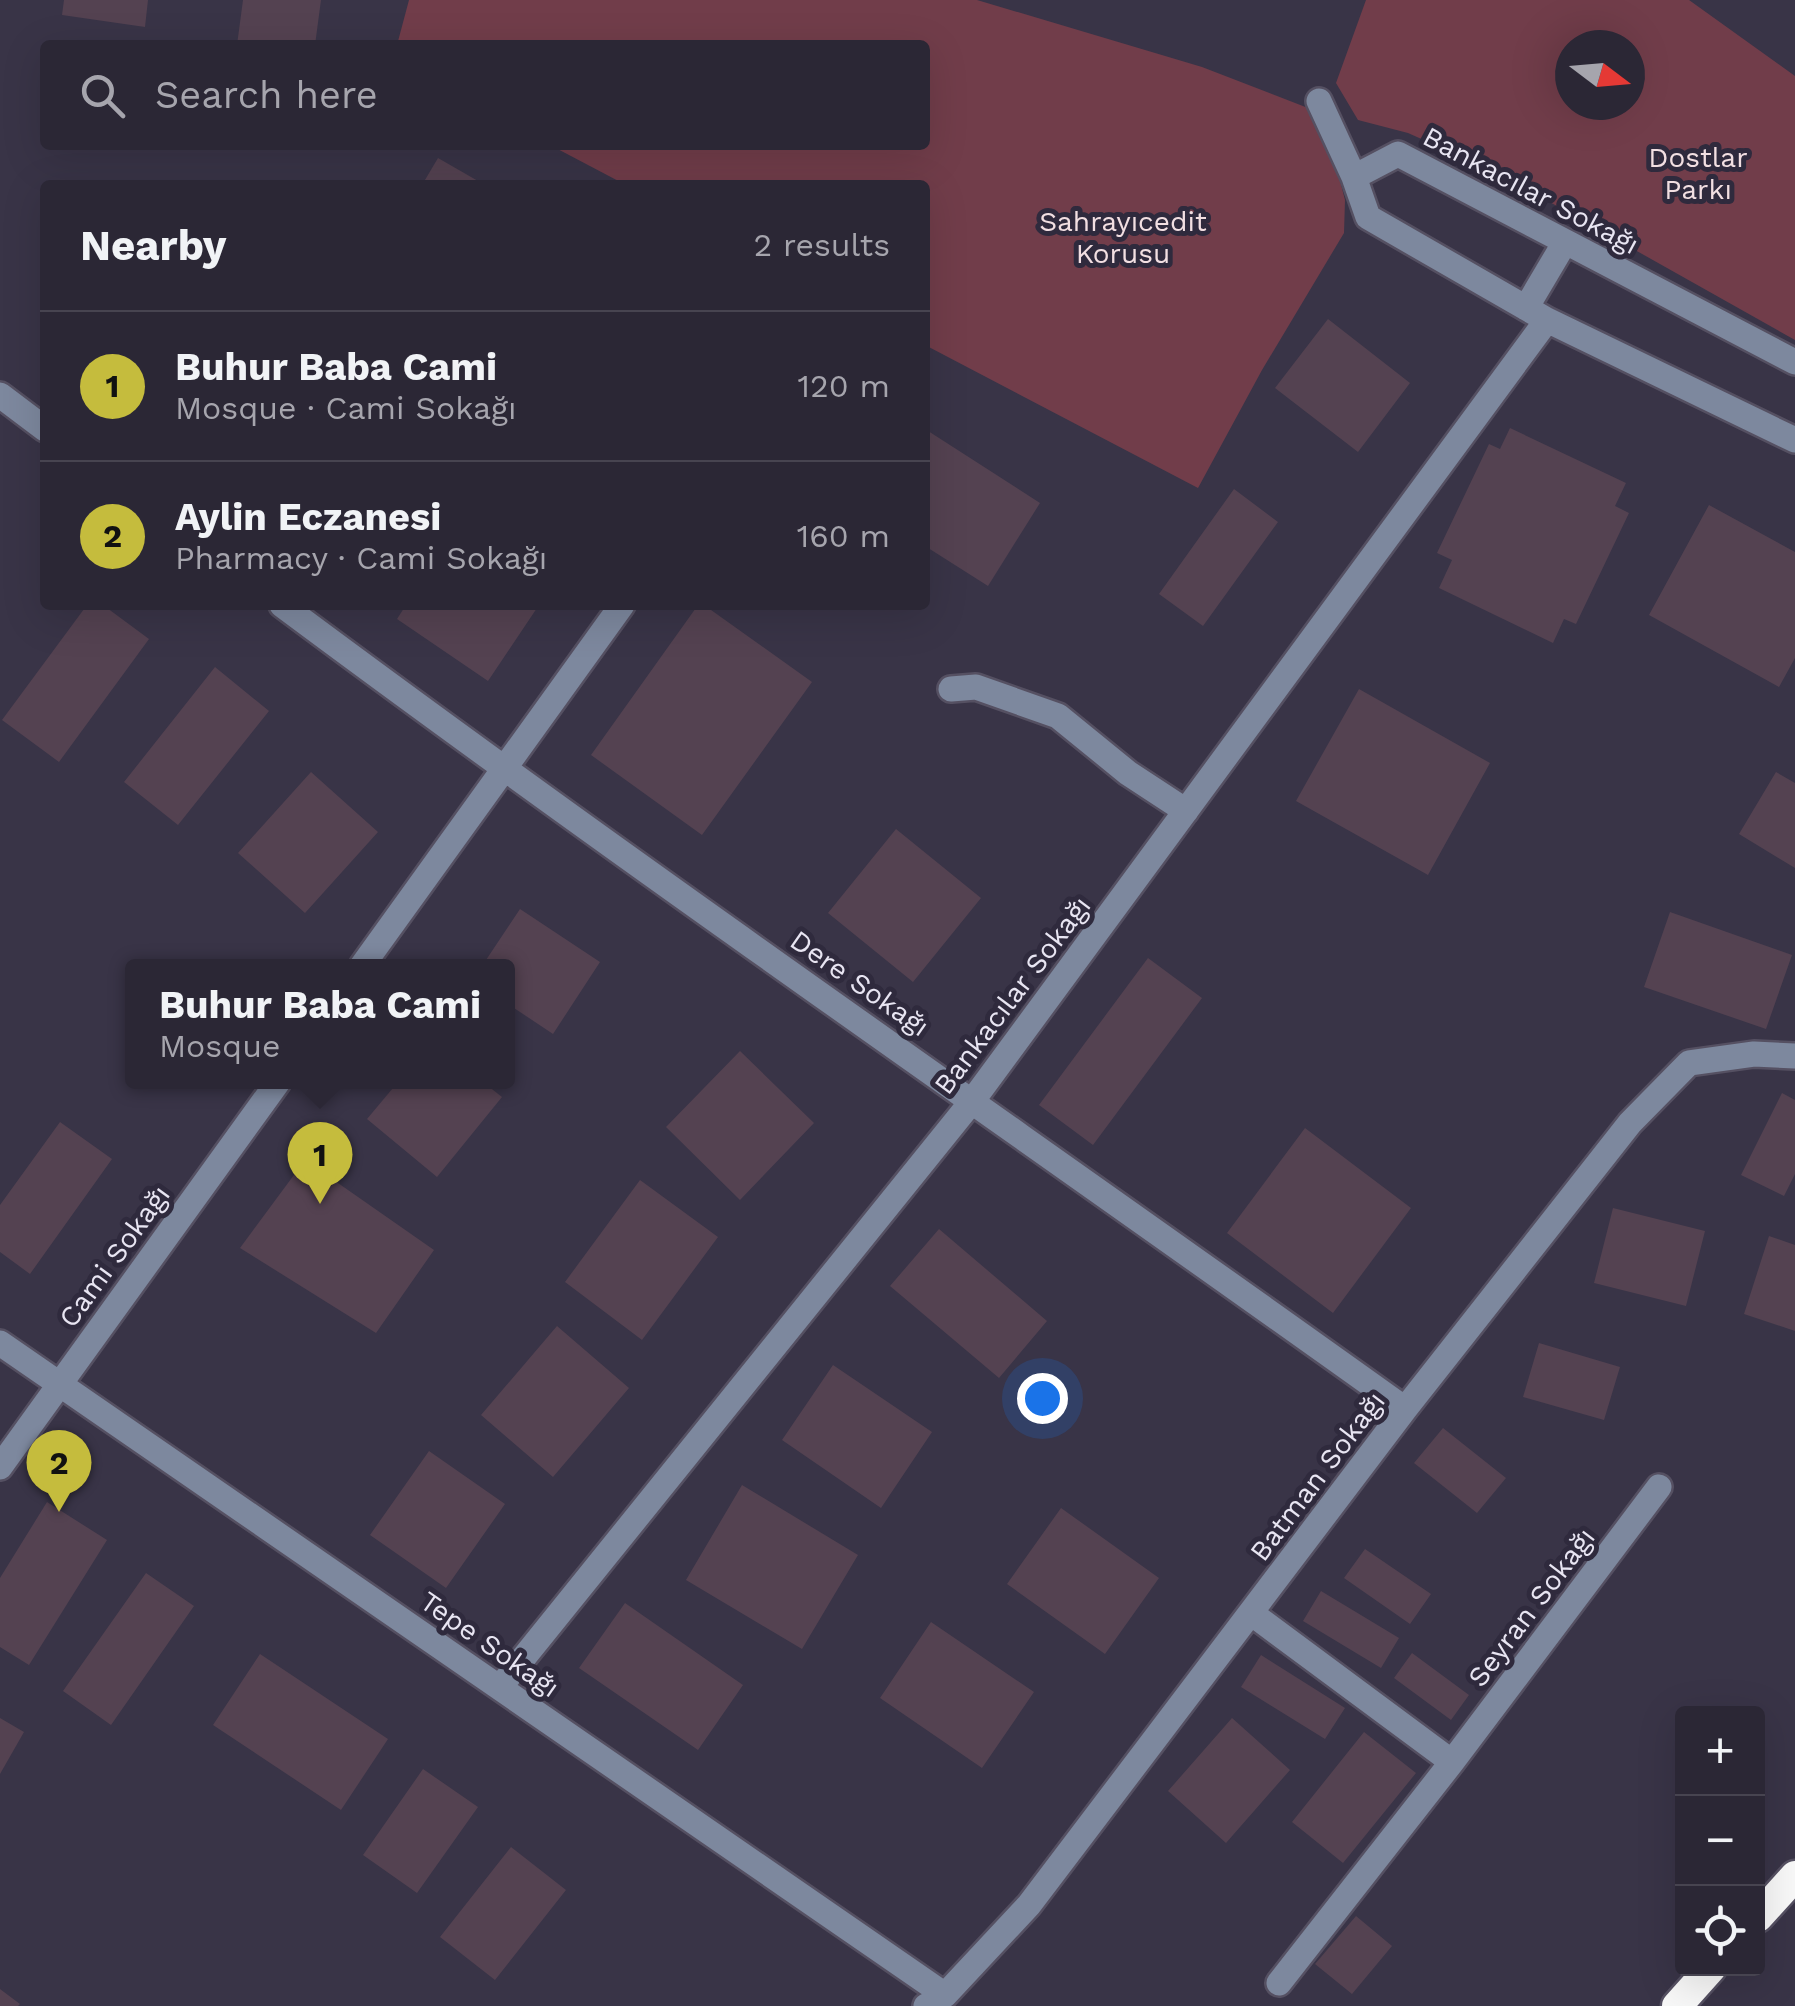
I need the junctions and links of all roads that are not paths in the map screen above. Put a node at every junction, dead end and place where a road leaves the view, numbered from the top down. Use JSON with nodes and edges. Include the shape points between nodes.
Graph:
{"nodes":[{"id":1,"x":1319,"y":101,"type":"dead end"},
{"id":2,"x":1354,"y":177,"type":"junction"},
{"id":3,"x":1564,"y":242,"type":"junction"},
{"id":4,"x":1536,"y":314,"type":"junction"},
{"id":5,"x":1795,"y":362,"type":"edge"},
{"id":6,"x":0,"y":395,"type":"edge"},
{"id":7,"x":40,"y":424,"type":"edge"},
{"id":8,"x":1795,"y":440,"type":"edge"},
{"id":9,"x":289,"y":610,"type":"edge"},
{"id":10,"x":618,"y":610,"type":"edge"},
{"id":11,"x":951,"y":689,"type":"dead end"},
{"id":12,"x":505,"y":771,"type":"junction"},
{"id":13,"x":1186,"y":811,"type":"junction"},
{"id":14,"x":367,"y":959,"type":"edge"},
{"id":15,"x":1795,"y":1056,"type":"edge"},
{"id":16,"x":273,"y":1089,"type":"edge"},
{"id":17,"x":973,"y":1100,"type":"junction"},
{"id":18,"x":0,"y":1343,"type":"edge"},
{"id":19,"x":58,"y":1383,"type":"junction"},
{"id":20,"x":1405,"y":1409,"type":"junction"},
{"id":21,"x":0,"y":1467,"type":"edge"},
{"id":22,"x":1659,"y":1487,"type":"dead end"},
{"id":23,"x":1251,"y":1613,"type":"junction"},
{"id":24,"x":500,"y":1687,"type":"junction"},
{"id":25,"x":1452,"y":1762,"type":"junction"},
{"id":26,"x":1795,"y":1876,"type":"edge"},
{"id":27,"x":1765,"y":1910,"type":"edge"},
{"id":28,"x":1704,"y":1976,"type":"edge"},
{"id":29,"x":1280,"y":1982,"type":"dead end"},
{"id":30,"x":936,"y":2000,"type":"edge"},
{"id":31,"x":1677,"y":2006,"type":"edge"}],
"edges":[{"from":1,"to":2,"type":"street"},
{"from":2,"to":3,"type":"street","name":"Bankacılar Sokağı","via":[[1398,154]]},
{"from":2,"to":4,"type":"street","via":[[1368,217]]},
{"from":3,"to":4,"type":"street","name":"Bankacılar Sokağı"},
{"from":3,"to":5,"type":"street","name":"Bankacılar Sokağı"},
{"from":4,"to":8,"type":"street"},
{"from":4,"to":13,"type":"street","name":"Bankacılar Sokağı"},
{"from":6,"to":7,"type":"street"},
{"from":9,"to":12,"type":"street","name":"Dere Sokağı"},
{"from":10,"to":12,"type":"street"},
{"from":11,"to":13,"type":"street","via":[[976,688],[1058,716]]},
{"from":12,"to":14,"type":"street"},
{"from":12,"to":17,"type":"street","name":"Dere Sokağı"},
{"from":13,"to":17,"type":"street","name":"Bankacılar Sokağı"},
{"from":15,"to":20,"type":"street","name":"Batman Sokağı","via":[[1689,1063],[1630,1123]]},
{"from":16,"to":19,"type":"street","name":"Cami Sokağı"},
{"from":17,"to":20,"type":"street","name":"Dere Sokağı"},
{"from":17,"to":24,"type":"street","name":"Bankacılar Sokağı"},
{"from":18,"to":19,"type":"street","name":"Tepe Sokağı"},
{"from":19,"to":21,"type":"street","name":"Cami Sokağı"},
{"from":19,"to":24,"type":"street","name":"Tepe Sokağı"},
{"from":20,"to":23,"type":"street","name":"Batman Sokağı"},
{"from":22,"to":25,"type":"street","name":"Seyran Sokağı"},
{"from":23,"to":25,"type":"street"},
{"from":23,"to":30,"type":"street","name":"Batman Sokağı","via":[[1029,1904]]},
{"from":24,"to":30,"type":"street","name":"Tepe Sokağı"},
{"from":25,"to":29,"type":"street","name":"Seyran Sokağı"},
{"from":26,"to":27,"type":"highway"},
{"from":28,"to":31,"type":"highway"}]}
